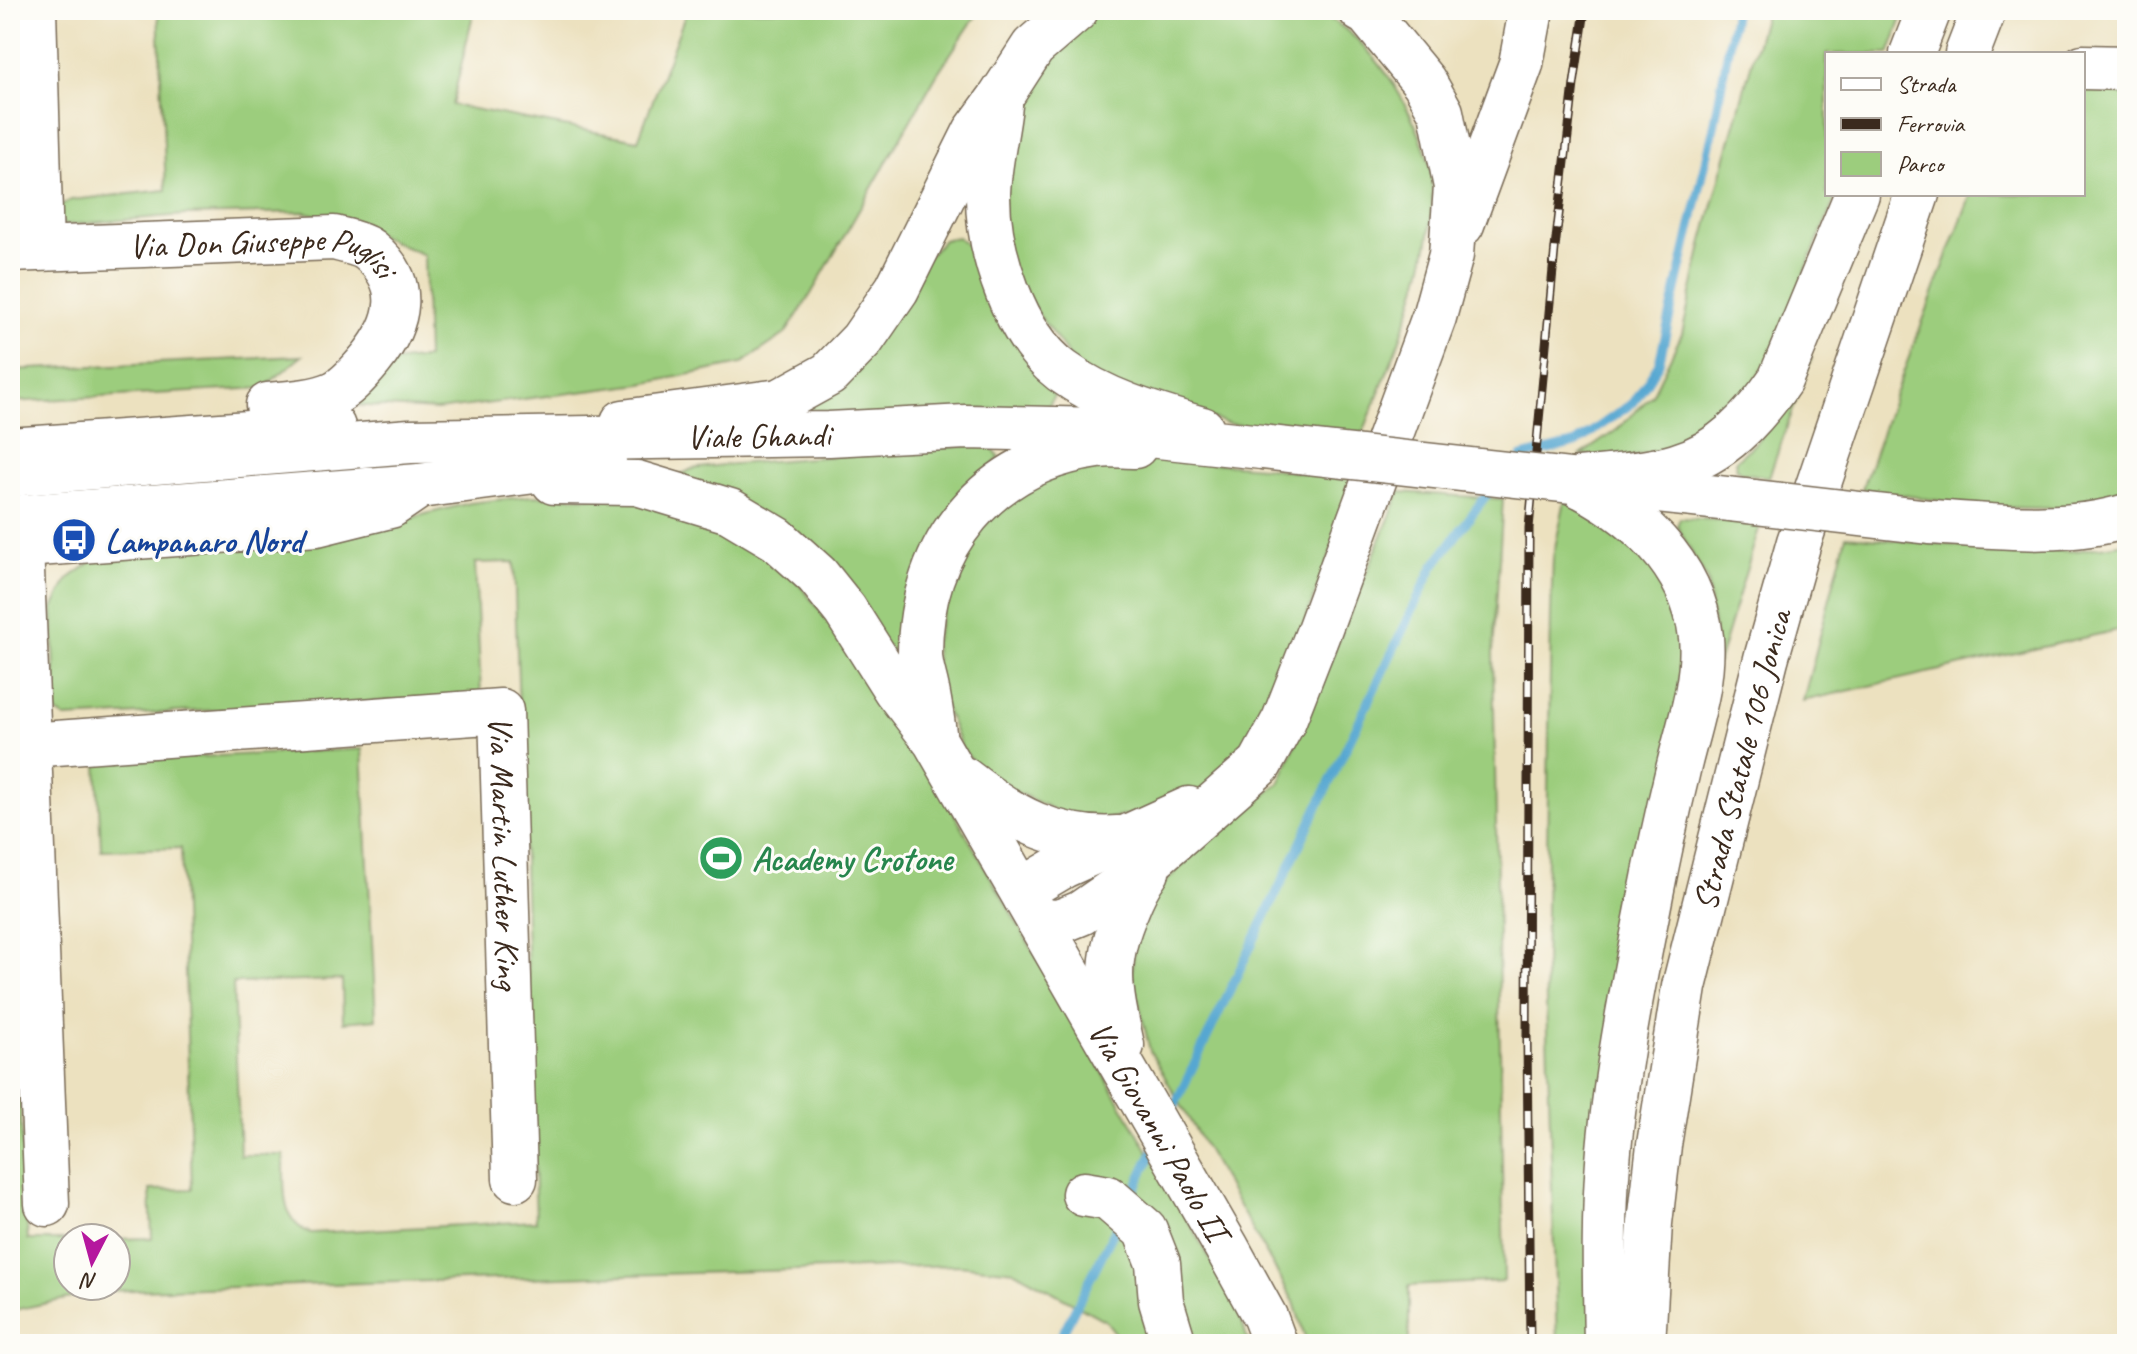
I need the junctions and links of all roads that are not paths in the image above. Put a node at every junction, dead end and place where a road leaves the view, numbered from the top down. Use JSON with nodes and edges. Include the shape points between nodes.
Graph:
{"nodes":[{"id":1,"x":34,"y":10,"type":"edge"},
{"id":2,"x":1076,"y":10,"type":"edge"},
{"id":3,"x":1361,"y":10,"type":"edge"},
{"id":4,"x":1531,"y":10,"type":"edge"},
{"id":5,"x":1929,"y":10,"type":"edge"},
{"id":6,"x":1984,"y":10,"type":"edge"},
{"id":7,"x":1913,"y":52,"type":"edge"},
{"id":8,"x":1968,"y":52,"type":"edge"},
{"id":9,"x":2085,"y":67,"type":"edge"},
{"id":10,"x":2127,"y":68,"type":"edge"},
{"id":11,"x":1000,"y":98,"type":"junction"},
{"id":12,"x":1856,"y":196,"type":"edge"},
{"id":13,"x":1916,"y":196,"type":"edge"},
{"id":14,"x":1949,"y":196,"type":"edge"},
{"id":15,"x":26,"y":249,"type":"edge"},
{"id":16,"x":1451,"y":255,"type":"junction"},
{"id":17,"x":10,"y":423,"type":"edge"},
{"id":18,"x":829,"y":434,"type":"junction"},
{"id":19,"x":410,"y":441,"type":"junction"},
{"id":20,"x":1262,"y":447,"type":"junction"},
{"id":21,"x":10,"y":450,"type":"edge"},
{"id":22,"x":10,"y":474,"type":"edge"},
{"id":23,"x":1571,"y":481,"type":"junction"},
{"id":24,"x":419,"y":486,"type":"junction"},
{"id":25,"x":2127,"y":516,"type":"edge"},
{"id":26,"x":14,"y":536,"type":"edge"},
{"id":27,"x":1799,"y":542,"type":"junction"},
{"id":28,"x":28,"y":745,"type":"junction"},
{"id":29,"x":944,"y":756,"type":"junction"},
{"id":30,"x":1144,"y":845,"type":"junction"},
{"id":31,"x":1032,"y":909,"type":"junction"},
{"id":32,"x":24,"y":962,"type":"edge"},
{"id":33,"x":1128,"y":1078,"type":"junction"},
{"id":34,"x":515,"y":1179,"type":"dead end"},
{"id":35,"x":1096,"y":1196,"type":"dead end"},
{"id":36,"x":47,"y":1204,"type":"dead end"},
{"id":37,"x":1174,"y":1344,"type":"edge"},
{"id":38,"x":1275,"y":1344,"type":"edge"},
{"id":39,"x":1606,"y":1344,"type":"edge"},
{"id":40,"x":1643,"y":1344,"type":"edge"}],
"edges":[{"from":1,"to":15,"type":"main road","name":"Via Don Giuseppe Puglisi"},
{"from":2,"to":11,"type":"main road","via":[[1033,47]]},
{"from":3,"to":16,"type":"main road","via":[[1406,59],[1441,112],[1456,187]]},
{"from":4,"to":16,"type":"main road","via":[[1521,64]]},
{"from":5,"to":7,"type":"main road"},
{"from":6,"to":8,"type":"main road"},
{"from":9,"to":10,"type":"main road"},
{"from":11,"to":19,"type":"main road","via":[[975,132],[897,289],[862,340],[829,374],[780,401]]},
{"from":11,"to":20,"type":"main road","via":[[988,195],[993,245],[1009,298],[1033,339],[1059,369],[1136,410]]},
{"from":12,"to":23,"type":"main road","via":[[1780,380],[1745,425],[1716,449],[1676,466]]},
{"from":13,"to":27,"type":"main road","name":"Strada Statale 106 Jonica"},
{"from":14,"to":27,"type":"main road"},
{"from":15,"to":17,"type":"main road","name":"Via Don Giuseppe Puglisi","via":[[334,238],[367,248],[384,267],[397,291],[396,318],[363,369],[336,392],[299,403]]},
{"from":16,"to":30,"type":"main road","via":[[1434,317],[1284,720],[1260,764],[1235,788]]},
{"from":18,"to":19,"type":"main road","name":"Viale Ghandi"},
{"from":18,"to":20,"type":"main road","via":[[966,427],[1102,430]]},
{"from":18,"to":24,"type":"main road","name":"Viale Ghandi"},
{"from":19,"to":21,"type":"main road","via":[[327,426]]},
{"from":19,"to":22,"type":"main road","name":"Viale Ghandi"},
{"from":20,"to":23,"type":"main road","bridge":true},
{"from":20,"to":29,"type":"main road","via":[[1099,445],[1047,458],[984,497],[960,521],[941,553],[925,608],[920,658]]},
{"from":23,"to":25,"type":"main road","bridge":true,"via":[[1930,522],[2052,527]]},
{"from":23,"to":39,"type":"main road","via":[[1603,496],[1654,538],[1684,582],[1701,636],[1697,693],[1621,1058],[1608,1172]]},
{"from":24,"to":26,"type":"main road","name":"Viale Ghandi"},
{"from":24,"to":29,"type":"main road","via":[[637,483],[730,511],[777,539],[817,575]]},
{"from":26,"to":28,"type":"main road"},
{"from":27,"to":40,"type":"main road","name":"Strada Statale 106 Jonica","via":[[1684,987],[1650,1223]]},
{"from":28,"to":32,"type":"main road"},
{"from":28,"to":34,"type":"main road","name":"Via Martin Luther King","via":[[501,711]]},
{"from":29,"to":30,"type":"main road","via":[[1010,812],[1047,830]]},
{"from":29,"to":31,"type":"main road","name":"Via Giovanni Paolo II"},
{"from":30,"to":31,"type":"main road","via":[[1063,866],[1036,882]]},
{"from":30,"to":33,"type":"main road","via":[[1142,878],[1111,949],[1110,980]]},
{"from":31,"to":33,"type":"main road","name":"Via Giovanni Paolo II"},
{"from":32,"to":36,"type":"main road"},
{"from":33,"to":38,"type":"main road","name":"Via Giovanni Paolo II","via":[[1265,1317]]},
{"from":35,"to":37,"type":"main road","via":[[1145,1230],[1158,1263],[1161,1301]]}]}
